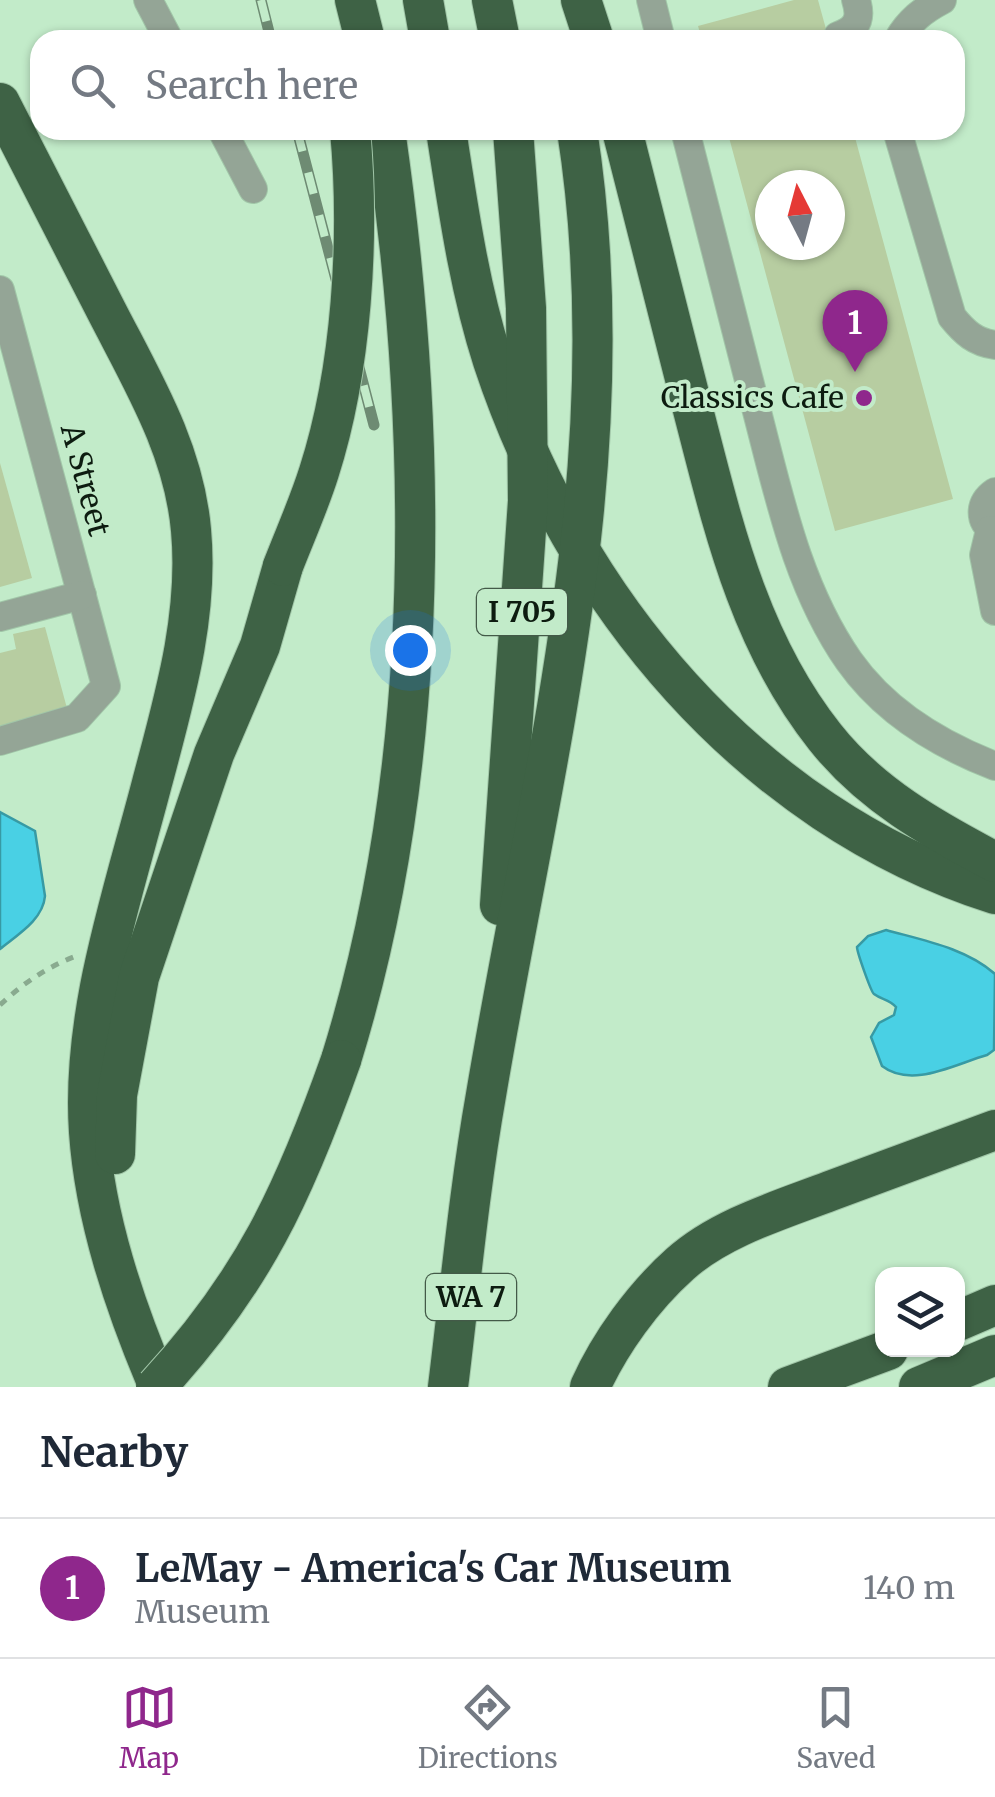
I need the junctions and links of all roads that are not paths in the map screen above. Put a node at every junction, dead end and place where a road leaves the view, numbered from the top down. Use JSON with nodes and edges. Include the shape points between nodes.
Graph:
{"nodes":[{"id":1,"x":148,"y":0,"type":"edge"},
{"id":2,"x":334,"y":0,"type":"edge"},
{"id":3,"x":355,"y":0,"type":"edge"},
{"id":4,"x":424,"y":0,"type":"edge"},
{"id":5,"x":492,"y":0,"type":"edge"},
{"id":6,"x":555,"y":0,"type":"edge"},
{"id":7,"x":581,"y":0,"type":"edge"},
{"id":8,"x":856,"y":0,"type":"edge"},
{"id":9,"x":942,"y":0,"type":"edge"},
{"id":10,"x":654,"y":1,"type":"edge"},
{"id":11,"x":164,"y":30,"type":"edge"},
{"id":12,"x":337,"y":30,"type":"edge"},
{"id":13,"x":362,"y":30,"type":"edge"},
{"id":14,"x":428,"y":30,"type":"edge"},
{"id":15,"x":498,"y":30,"type":"edge"},
{"id":16,"x":561,"y":30,"type":"edge"},
{"id":17,"x":591,"y":30,"type":"edge"},
{"id":18,"x":659,"y":30,"type":"edge"},
{"id":19,"x":852,"y":30,"type":"edge"},
{"id":20,"x":904,"y":30,"type":"edge"},
{"id":21,"x":0,"y":103,"type":"edge"},
{"id":22,"x":227,"y":140,"type":"edge"},
{"id":23,"x":351,"y":140,"type":"edge"},
{"id":24,"x":386,"y":140,"type":"edge"},
{"id":25,"x":448,"y":140,"type":"edge"},
{"id":26,"x":514,"y":140,"type":"edge"},
{"id":27,"x":578,"y":140,"type":"edge"},
{"id":28,"x":625,"y":140,"type":"edge"},
{"id":29,"x":687,"y":140,"type":"edge"},
{"id":30,"x":900,"y":140,"type":"edge"},
{"id":31,"x":254,"y":189,"type":"dead end"},
{"id":32,"x":0,"y":290,"type":"edge"},
{"id":33,"x":6,"y":338,"type":"edge"},
{"id":34,"x":995,"y":346,"type":"edge"},
{"id":35,"x":995,"y":492,"type":"edge"},
{"id":36,"x":993,"y":531,"type":"edge"},
{"id":37,"x":82,"y":594,"type":"junction"},
{"id":38,"x":995,"y":610,"type":"edge"},
{"id":39,"x":0,"y":617,"type":"edge"},
{"id":40,"x":0,"y":740,"type":"edge"},
{"id":41,"x":995,"y":766,"type":"edge"},
{"id":42,"x":995,"y":862,"type":"edge"},
{"id":43,"x":995,"y":894,"type":"edge"},
{"id":44,"x":486,"y":1094,"type":"junction"},
{"id":45,"x":995,"y":1130,"type":"edge"},
{"id":46,"x":471,"y":1206,"type":"junction"},
{"id":47,"x":995,"y":1305,"type":"edge"},
{"id":48,"x":965,"y":1318,"type":"edge"},
{"id":49,"x":875,"y":1355,"type":"edge"},
{"id":50,"x":995,"y":1355,"type":"edge"},
{"id":51,"x":154,"y":1376,"type":"edge"},
{"id":52,"x":925,"y":1385,"type":"edge"},
{"id":53,"x":448,"y":1387,"type":"edge"},
{"id":54,"x":470,"y":1387,"type":"edge"},
{"id":55,"x":590,"y":1387,"type":"edge"},
{"id":56,"x":788,"y":1387,"type":"edge"}],
"edges":[{"from":1,"to":11,"type":"street"},
{"from":2,"to":12,"type":"highway"},
{"from":3,"to":13,"type":"highway"},
{"from":4,"to":14,"type":"highway"},
{"from":5,"to":15,"type":"highway"},
{"from":6,"to":16,"type":"highway"},
{"from":7,"to":17,"type":"highway"},
{"from":8,"to":19,"type":"street","via":[[860,11]]},
{"from":9,"to":20,"type":"street"},
{"from":10,"to":18,"type":"street"},
{"from":21,"to":51,"type":"highway","via":[[158,411],[188,501],[193,570],[185,652],[112,944],[93,1040],[89,1131],[108,1240]]},
{"from":22,"to":31,"type":"street"},
{"from":23,"to":51,"type":"highway","bridge":true,"via":[[350,285],[320,470],[159,914],[123,1055],[115,1152],[120,1232]]},
{"from":24,"to":51,"type":"highway","bridge":true,"via":[[407,325],[413,534],[406,730],[381,909],[341,1060],[279,1216],[220,1310]]},
{"from":25,"to":43,"type":"highway","via":[[492,358],[560,520],[618,611],[718,727],[815,804],[911,861]]},
{"from":26,"to":44,"type":"highway","number":"I 705","via":[[526,308],[528,501]]},
{"from":27,"to":44,"type":"highway","via":[[592,249],[583,518],[565,668]]},
{"from":28,"to":42,"type":"highway","via":[[729,550],[767,648],[826,739],[868,783]]},
{"from":29,"to":41,"type":"street","via":[[787,525],[826,620],[849,662],[910,723],[952,750]]},
{"from":30,"to":34,"type":"street","via":[[952,317],[979,343]]},
{"from":32,"to":33,"type":"street","name":"A Street"},
{"from":33,"to":37,"type":"street","name":"A Street"},
{"from":35,"to":36,"type":"street","via":[[982,507]]},
{"from":36,"to":38,"type":"street","via":[[984,555]]},
{"from":37,"to":39,"type":"street"},
{"from":37,"to":40,"type":"street","name":"A Street","via":[[106,686],[77,718]]},
{"from":44,"to":46,"type":"highway","number":"I 705"},
{"from":45,"to":55,"type":"highway","via":[[766,1215],[704,1246],[678,1265],[632,1319]]},
{"from":46,"to":53,"type":"highway"},
{"from":46,"to":54,"type":"highway","number":"WA 7"},
{"from":47,"to":48,"type":"highway"},
{"from":49,"to":56,"type":"highway"},
{"from":50,"to":52,"type":"highway"}]}
